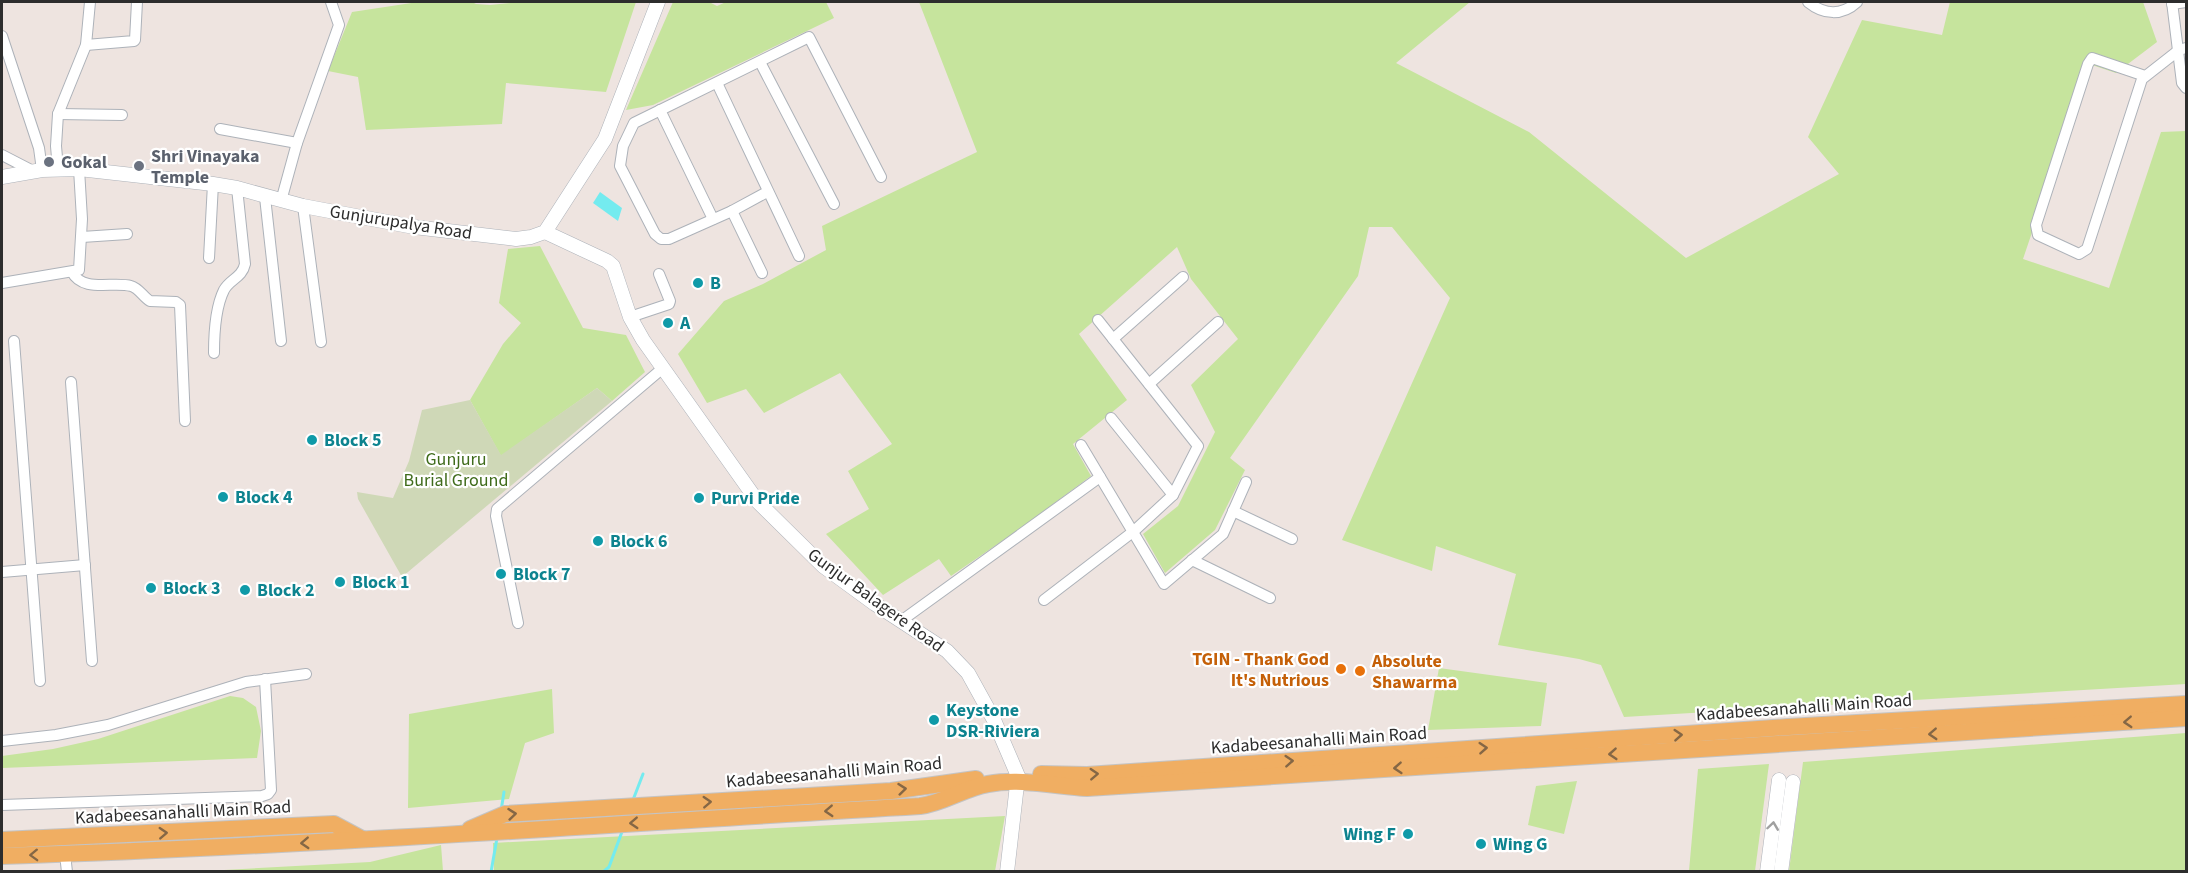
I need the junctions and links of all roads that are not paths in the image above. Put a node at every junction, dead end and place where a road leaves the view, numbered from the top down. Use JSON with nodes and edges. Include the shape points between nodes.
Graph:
{"nodes":[{"id":1,"x":90,"y":2,"type":"edge"},
{"id":2,"x":137,"y":2,"type":"edge"},
{"id":3,"x":331,"y":2,"type":"edge"},
{"id":4,"x":658,"y":2,"type":"edge"},
{"id":5,"x":1808,"y":2,"type":"edge"},
{"id":6,"x":1857,"y":2,"type":"edge"},
{"id":7,"x":2187,"y":2,"type":"edge"},
{"id":8,"x":2172,"y":3,"type":"edge"},
{"id":9,"x":2,"y":36,"type":"edge"},
{"id":10,"x":86,"y":45,"type":"junction"},
{"id":11,"x":2183,"y":49,"type":"edge"},
{"id":12,"x":760,"y":62,"type":"junction"},
{"id":13,"x":2145,"y":76,"type":"junction"},
{"id":14,"x":717,"y":83,"type":"junction"},
{"id":15,"x":2187,"y":88,"type":"edge"},
{"id":16,"x":660,"y":110,"type":"junction"},
{"id":17,"x":58,"y":114,"type":"junction"},
{"id":18,"x":122,"y":115,"type":"dead end"},
{"id":19,"x":220,"y":129,"type":"dead end"},
{"id":20,"x":605,"y":139,"type":"junction"},
{"id":21,"x":297,"y":143,"type":"junction"},
{"id":22,"x":56,"y":146,"type":"junction"},
{"id":23,"x":623,"y":146,"type":"junction"},
{"id":24,"x":39,"y":148,"type":"junction"},
{"id":25,"x":2,"y":155,"type":"edge"},
{"id":26,"x":58,"y":169,"type":"junction"},
{"id":27,"x":79,"y":169,"type":"junction"},
{"id":28,"x":37,"y":170,"type":"junction"},
{"id":29,"x":2,"y":177,"type":"edge"},
{"id":30,"x":881,"y":177,"type":"dead end"},
{"id":31,"x":213,"y":184,"type":"junction"},
{"id":32,"x":237,"y":188,"type":"junction"},
{"id":33,"x":767,"y":192,"type":"junction"},
{"id":34,"x":265,"y":197,"type":"junction"},
{"id":35,"x":281,"y":201,"type":"junction"},
{"id":36,"x":834,"y":204,"type":"dead end"},
{"id":37,"x":303,"y":206,"type":"junction"},
{"id":38,"x":732,"y":211,"type":"junction"},
{"id":39,"x":713,"y":219,"type":"junction"},
{"id":40,"x":545,"y":232,"type":"junction"},
{"id":41,"x":127,"y":234,"type":"dead end"},
{"id":42,"x":82,"y":237,"type":"junction"},
{"id":43,"x":799,"y":256,"type":"dead end"},
{"id":44,"x":209,"y":258,"type":"dead end"},
{"id":45,"x":72,"y":272,"type":"junction"},
{"id":46,"x":762,"y":273,"type":"dead end"},
{"id":47,"x":659,"y":274,"type":"dead end"},
{"id":48,"x":1183,"y":277,"type":"dead end"},
{"id":49,"x":2,"y":283,"type":"edge"},
{"id":50,"x":630,"y":317,"type":"junction"},
{"id":51,"x":1098,"y":320,"type":"dead end"},
{"id":52,"x":1218,"y":322,"type":"dead end"},
{"id":53,"x":1113,"y":339,"type":"junction"},
{"id":54,"x":14,"y":341,"type":"dead end"},
{"id":55,"x":282,"y":341,"type":"dead end"},
{"id":56,"x":321,"y":342,"type":"dead end"},
{"id":57,"x":214,"y":353,"type":"dead end"},
{"id":58,"x":663,"y":368,"type":"junction"},
{"id":59,"x":71,"y":382,"type":"dead end"},
{"id":60,"x":1149,"y":384,"type":"junction"},
{"id":61,"x":1111,"y":418,"type":"dead end"},
{"id":62,"x":185,"y":421,"type":"dead end"},
{"id":63,"x":1081,"y":445,"type":"dead end"},
{"id":64,"x":1100,"y":477,"type":"junction"},
{"id":65,"x":1246,"y":482,"type":"dead end"},
{"id":66,"x":1173,"y":495,"type":"junction"},
{"id":67,"x":1233,"y":511,"type":"junction"},
{"id":68,"x":1134,"y":531,"type":"junction"},
{"id":69,"x":1292,"y":539,"type":"dead end"},
{"id":70,"x":1192,"y":560,"type":"junction"},
{"id":71,"x":85,"y":565,"type":"junction"},
{"id":72,"x":32,"y":569,"type":"junction"},
{"id":73,"x":2,"y":572,"type":"edge"},
{"id":74,"x":1270,"y":598,"type":"dead end"},
{"id":75,"x":1044,"y":600,"type":"dead end"},
{"id":76,"x":901,"y":621,"type":"junction"},
{"id":77,"x":518,"y":623,"type":"dead end"},
{"id":78,"x":92,"y":661,"type":"dead end"},
{"id":79,"x":306,"y":674,"type":"dead end"},
{"id":80,"x":265,"y":679,"type":"junction"},
{"id":81,"x":40,"y":681,"type":"dead end"},
{"id":82,"x":2187,"y":704,"type":"edge"},
{"id":83,"x":2187,"y":718,"type":"edge"},
{"id":84,"x":1788,"y":735,"type":"junction"},
{"id":85,"x":2,"y":741,"type":"edge"},
{"id":86,"x":1018,"y":779,"type":"junction"},
{"id":87,"x":2,"y":805,"type":"edge"},
{"id":88,"x":2,"y":840,"type":"edge"},
{"id":89,"x":363,"y":840,"type":"junction"},
{"id":90,"x":65,"y":854,"type":"junction"},
{"id":91,"x":2,"y":856,"type":"edge"},
{"id":92,"x":67,"y":872,"type":"edge"},
{"id":93,"x":1008,"y":872,"type":"edge"},
{"id":94,"x":1767,"y":872,"type":"edge"},
{"id":95,"x":1782,"y":872,"type":"edge"}],
"edges":[{"from":1,"to":10,"type":"street"},
{"from":2,"to":10,"type":"street","via":[[134,41]]},
{"from":3,"to":21,"type":"street","via":[[339,25]]},
{"from":4,"to":20,"type":"street"},
{"from":5,"to":6,"type":"street","via":[[1837,13]]},
{"from":7,"to":8,"type":"street"},
{"from":8,"to":11,"type":"street"},
{"from":9,"to":24,"type":"street"},
{"from":10,"to":17,"type":"street"},
{"from":11,"to":13,"type":"street"},
{"from":11,"to":15,"type":"street","via":[[2182,83]]},
{"from":12,"to":14,"type":"street"},
{"from":12,"to":30,"type":"street","via":[[809,37]]},
{"from":12,"to":36,"type":"street"},
{"from":13,"to":13,"type":"street","via":[[2086,249],[2079,254],[2038,235],[2036,225],[2092,58]]},
{"from":14,"to":16,"type":"street"},
{"from":14,"to":33,"type":"street"},
{"from":16,"to":23,"type":"street","via":[[634,123]]},
{"from":16,"to":39,"type":"street"},
{"from":17,"to":18,"type":"street"},
{"from":17,"to":22,"type":"street"},
{"from":19,"to":21,"type":"street"},
{"from":20,"to":23,"type":"street"},
{"from":20,"to":40,"type":"street"},
{"from":21,"to":35,"type":"street"},
{"from":22,"to":24,"type":"street"},
{"from":22,"to":26,"type":"street"},
{"from":23,"to":39,"type":"street","via":[[620,166],[661,239]]},
{"from":24,"to":28,"type":"street"},
{"from":25,"to":28,"type":"street"},
{"from":26,"to":27,"type":"street","name":"Gunjurupalya Road"},
{"from":26,"to":28,"type":"street","name":"Gunjurupalya Road"},
{"from":27,"to":31,"type":"street","name":"Gunjurupalya Road"},
{"from":27,"to":42,"type":"street"},
{"from":28,"to":29,"type":"street","name":"Gunjurupalya Road"},
{"from":31,"to":32,"type":"street","name":"Gunjurupalya Road"},
{"from":31,"to":44,"type":"street"},
{"from":32,"to":34,"type":"street","name":"Gunjurupalya Road"},
{"from":32,"to":57,"type":"street","via":[[245,264],[220,303]]},
{"from":33,"to":38,"type":"street"},
{"from":33,"to":43,"type":"street"},
{"from":34,"to":35,"type":"street","name":"Gunjurupalya Road"},
{"from":34,"to":55,"type":"street"},
{"from":35,"to":37,"type":"street","name":"Gunjurupalya Road"},
{"from":37,"to":40,"type":"street","name":"Gunjurupalya Road","via":[[414,227],[516,239]]},
{"from":37,"to":56,"type":"street"},
{"from":38,"to":39,"type":"street"},
{"from":38,"to":46,"type":"street"},
{"from":40,"to":50,"type":"street","name":"Gunjur Balagere Road","via":[[613,266]]},
{"from":41,"to":42,"type":"street"},
{"from":42,"to":45,"type":"street","via":[[81,265]]},
{"from":45,"to":49,"type":"street"},
{"from":45,"to":62,"type":"street","via":[[81,282],[130,285],[150,301],[180,305]]},
{"from":47,"to":50,"type":"street","via":[[669,304]]},
{"from":48,"to":53,"type":"street"},
{"from":50,"to":58,"type":"street","name":"Gunjur Balagere Road"},
{"from":51,"to":53,"type":"street"},
{"from":52,"to":60,"type":"street"},
{"from":53,"to":60,"type":"street"},
{"from":54,"to":72,"type":"street"},
{"from":58,"to":76,"type":"street","name":"Gunjur Balagere Road","via":[[758,502],[823,566]]},
{"from":58,"to":77,"type":"street","via":[[497,509]]},
{"from":59,"to":71,"type":"street"},
{"from":60,"to":66,"type":"street","via":[[1198,446]]},
{"from":61,"to":66,"type":"street"},
{"from":63,"to":64,"type":"street"},
{"from":64,"to":68,"type":"street"},
{"from":64,"to":76,"type":"street"},
{"from":65,"to":67,"type":"street"},
{"from":66,"to":68,"type":"street"},
{"from":67,"to":69,"type":"street"},
{"from":67,"to":70,"type":"street","via":[[1223,534]]},
{"from":68,"to":70,"type":"street","via":[[1164,584]]},
{"from":68,"to":75,"type":"street"},
{"from":70,"to":74,"type":"street"},
{"from":71,"to":72,"type":"street"},
{"from":71,"to":78,"type":"street"},
{"from":72,"to":73,"type":"street"},
{"from":72,"to":81,"type":"street"},
{"from":76,"to":86,"type":"street","name":"Gunjur Balagere Road","via":[[947,651],[968,673],[994,720]]},
{"from":79,"to":80,"type":"street"},
{"from":80,"to":85,"type":"street","via":[[108,725]]},
{"from":80,"to":87,"type":"street","via":[[271,790],[268,794]]},
{"from":82,"to":84,"type":"main road","name":"Kadabeesanahalli Main Road"},
{"from":83,"to":84,"type":"main road","name":"Kadabeesanahalli Main Road","one_way":true},
{"from":84,"to":86,"type":"main road","name":"Kadabeesanahalli Main Road","via":[[1087,788]]},
{"from":86,"to":89,"type":"main road","name":"Kadabeesanahalli Main Road","via":[[968,789],[921,806]]},
{"from":86,"to":93,"type":"street","name":"Gunjur Balagere Road"},
{"from":88,"to":89,"type":"main road","name":"Kadabeesanahalli Main Road","one_way":true,"via":[[334,824]]},
{"from":89,"to":90,"type":"main road","name":"Kadabeesanahalli Main Road","one_way":true},
{"from":90,"to":91,"type":"main road","name":"Kadabeesanahalli Main Road","one_way":true},
{"from":90,"to":92,"type":"street"},
{"from":94,"to":95,"type":"street","one_way":true,"via":[[1786,781]]}]}
